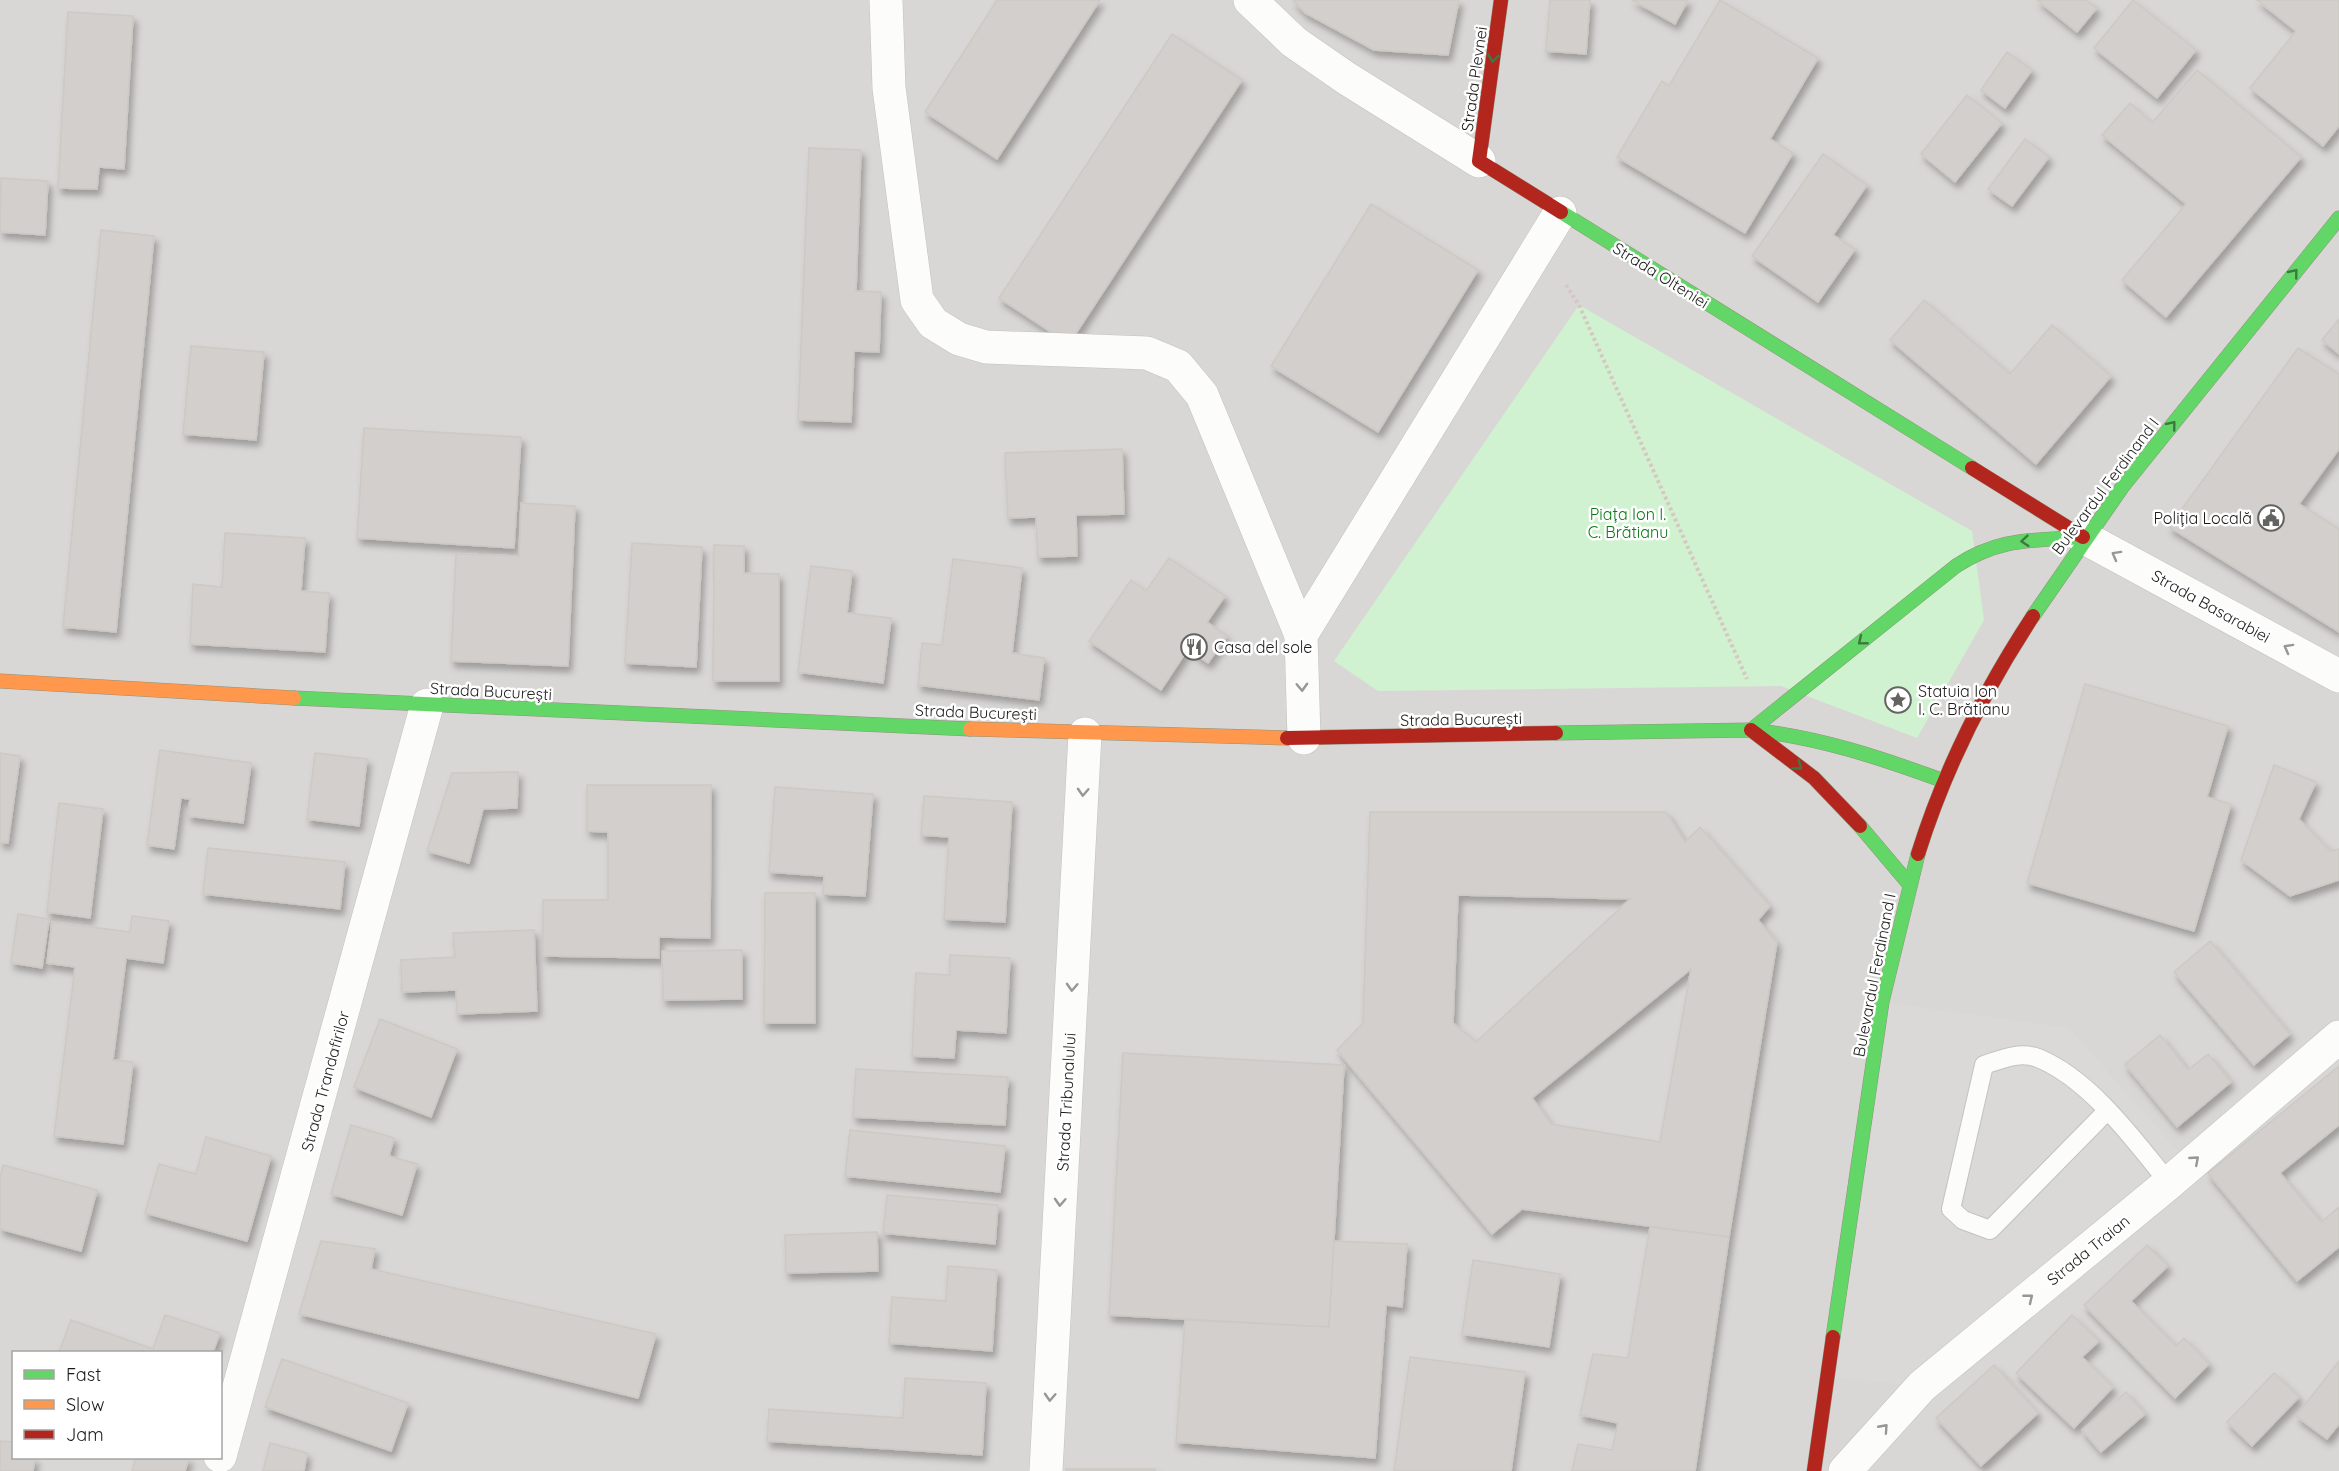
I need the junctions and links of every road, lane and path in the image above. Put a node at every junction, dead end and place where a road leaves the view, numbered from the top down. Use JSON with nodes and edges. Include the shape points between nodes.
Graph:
{"nodes":[{"id":1,"x":886,"y":0,"type":"edge"},
{"id":2,"x":1250,"y":0,"type":"edge"},
{"id":3,"x":1501,"y":0,"type":"edge"},
{"id":4,"x":1479,"y":161,"type":"junction"},
{"id":5,"x":1560,"y":213,"type":"junction"},
{"id":6,"x":2339,"y":218,"type":"edge"},
{"id":7,"x":1541,"y":244,"type":"junction"},
{"id":8,"x":2083,"y":537,"type":"junction"},
{"id":9,"x":1301,"y":635,"type":"junction"},
{"id":10,"x":2339,"y":676,"type":"edge"},
{"id":11,"x":0,"y":681,"type":"edge"},
{"id":12,"x":427,"y":705,"type":"junction"},
{"id":13,"x":1751,"y":730,"type":"junction"},
{"id":14,"x":1085,"y":734,"type":"junction"},
{"id":15,"x":1304,"y":738,"type":"junction"},
{"id":16,"x":1944,"y":781,"type":"junction"},
{"id":17,"x":1909,"y":884,"type":"junction"},
{"id":18,"x":2339,"y":1037,"type":"edge"},
{"id":19,"x":2107,"y":1111,"type":"junction"},
{"id":20,"x":2169,"y":1183,"type":"junction"},
{"id":21,"x":222,"y":1450,"type":"edge"},
{"id":22,"x":1046,"y":1471,"type":"edge"},
{"id":23,"x":1814,"y":1471,"type":"edge"},
{"id":24,"x":1845,"y":1471,"type":"edge"}],
"edges":[{"from":1,"to":9,"type":"street","via":[[889,87],[917,300],[933,323],[959,339],[986,347],[1147,353],[1178,366],[1202,395]]},
{"from":2,"to":4,"type":"street","name":"Strada Olteniei","via":[[1294,42]]},
{"from":3,"to":4,"type":"main road","name":"Strada Plevnei","one_way":true},
{"from":4,"to":5,"type":"main road","name":"Strada Olteniei"},
{"from":5,"to":7,"type":"street"},
{"from":5,"to":8,"type":"main road","name":"Strada Olteniei"},
{"from":8,"to":6,"type":"main road","name":"Bulevardul Ferdinand I","one_way":true},
{"from":7,"to":9,"type":"street"},
{"from":7,"to":13,"type":"path","via":[[1579,305],[1750,686]]},
{"from":10,"to":8,"type":"street","name":"Strada Basarabiei","one_way":true},
{"from":8,"to":13,"type":"main road","one_way":true,"via":[[2006,543],[1979,551]]},
{"from":8,"to":16,"type":"main road","name":"Bulevardul Ferdinand I","via":[[2012,648]]},
{"from":9,"to":15,"type":"street","one_way":true},
{"from":11,"to":12,"type":"main road","name":"Strada București"},
{"from":12,"to":14,"type":"main road","name":"Strada București"},
{"from":12,"to":21,"type":"street","name":"Strada Trandafirilor"},
{"from":13,"to":15,"type":"main road","name":"Strada București"},
{"from":13,"to":16,"type":"main road","name":"Strada București","via":[[1793,733],[1857,749]]},
{"from":13,"to":17,"type":"main road","one_way":true,"via":[[1814,778]]},
{"from":14,"to":15,"type":"main road","name":"Strada București"},
{"from":14,"to":22,"type":"street","name":"Strada Tribunalului","one_way":true},
{"from":16,"to":17,"type":"main road","name":"Bulevardul Ferdinand I"},
{"from":17,"to":23,"type":"main road","name":"Bulevardul Ferdinand I","via":[[1894,940],[1874,1050]]},
{"from":20,"to":18,"type":"street","name":"Strada Traian","one_way":true},
{"from":19,"to":19,"type":"lane","via":[[2073,1078],[2037,1058],[2013,1055],[1984,1065],[1951,1209],[1963,1220],[1990,1230]]},
{"from":19,"to":20,"type":"lane"},
{"from":24,"to":20,"type":"street","name":"Strada Traian","one_way":true,"via":[[1922,1386]]}]}
